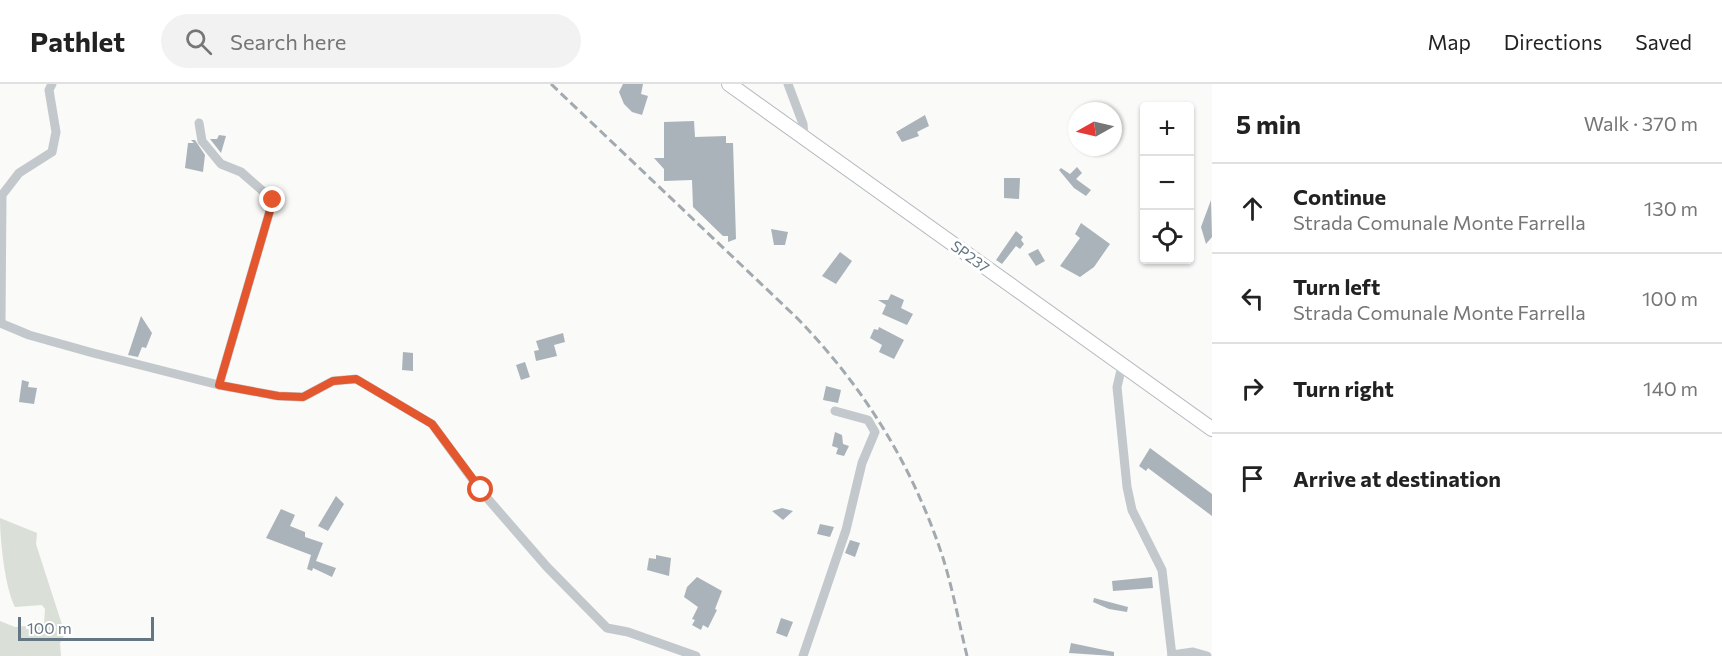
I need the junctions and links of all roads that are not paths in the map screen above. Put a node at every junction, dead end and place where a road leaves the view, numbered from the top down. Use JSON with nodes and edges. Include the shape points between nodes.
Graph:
{"nodes":[{"id":1,"x":52,"y":84,"type":"edge"},
{"id":2,"x":729,"y":84,"type":"edge"},
{"id":3,"x":788,"y":84,"type":"edge"},
{"id":4,"x":199,"y":123,"type":"dead end"},
{"id":5,"x":804,"y":138,"type":"junction"},
{"id":6,"x":0,"y":323,"type":"edge"},
{"id":7,"x":1122,"y":366,"type":"junction"},
{"id":8,"x":219,"y":385,"type":"junction"},
{"id":9,"x":835,"y":411,"type":"dead end"},
{"id":10,"x":1212,"y":429,"type":"edge"},
{"id":11,"x":1173,"y":655,"type":"edge"},
{"id":12,"x":696,"y":656,"type":"edge"},
{"id":13,"x":803,"y":656,"type":"edge"},
{"id":14,"x":1207,"y":656,"type":"edge"}],
"edges":[{"from":1,"to":6,"type":"street","via":[[49,90],[56,132],[52,152],[19,173],[2,195]]},
{"from":2,"to":5,"type":"main road","name":"SP237","number":"SP237"},
{"from":3,"to":5,"type":"street","via":[[803,124]]},
{"from":4,"to":8,"type":"street","via":[[202,141],[221,164],[241,172],[273,200]]},
{"from":5,"to":7,"type":"main road","name":"SP237","number":"SP237"},
{"from":6,"to":8,"type":"street","via":[[29,335]]},
{"from":7,"to":10,"type":"main road","name":"SP237","number":"SP237"},
{"from":7,"to":11,"type":"street","via":[[1118,387],[1127,487],[1132,510],[1162,570]]},
{"from":8,"to":12,"type":"street","via":[[303,397],[333,381],[356,379],[375,389],[432,424],[503,516],[607,628]]},
{"from":9,"to":13,"type":"street","via":[[868,420],[875,432]]},
{"from":11,"to":14,"type":"street","via":[[1193,652]]}]}
